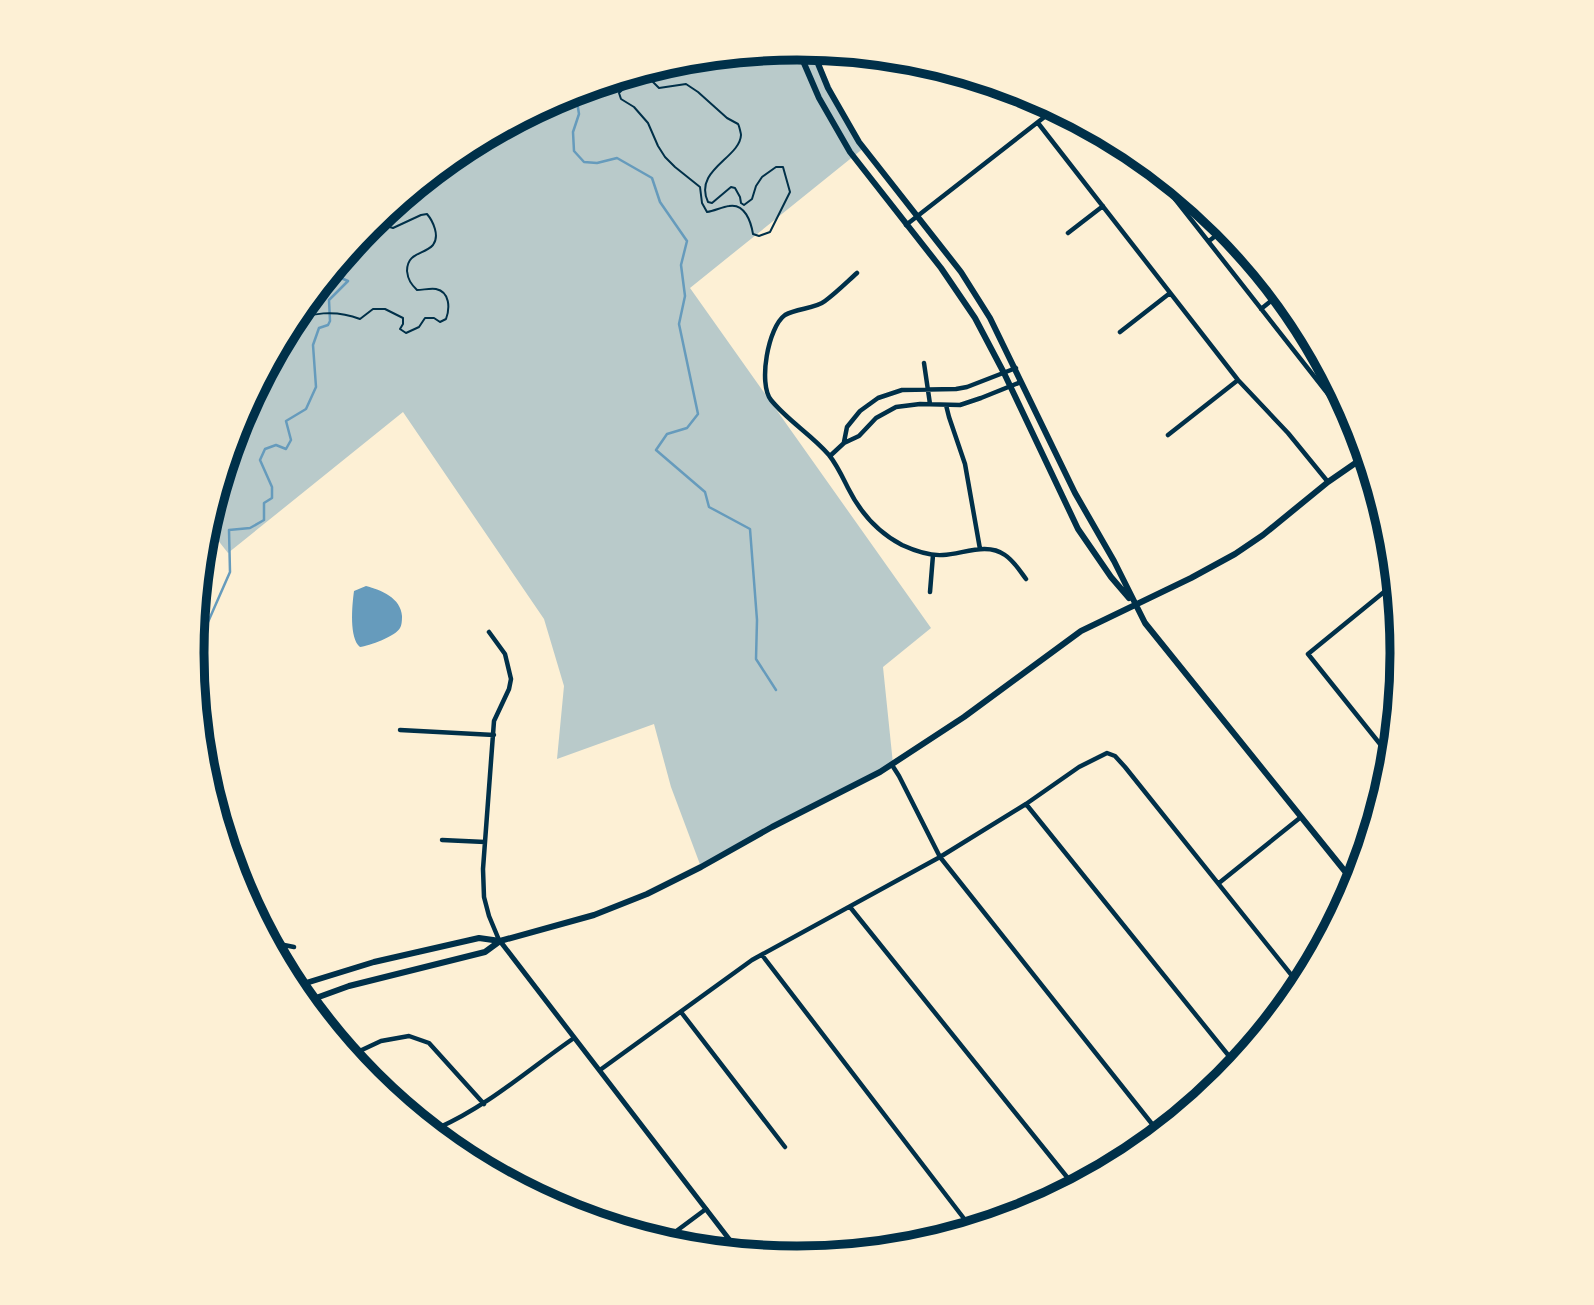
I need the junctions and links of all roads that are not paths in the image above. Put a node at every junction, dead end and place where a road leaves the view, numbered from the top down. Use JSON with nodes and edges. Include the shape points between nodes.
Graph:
{"nodes":[{"id":1,"x":802,"y":60,"type":"edge"},
{"id":2,"x":817,"y":61,"type":"edge"},
{"id":3,"x":1047,"y":116,"type":"edge"},
{"id":4,"x":1038,"y":123,"type":"junction"},
{"id":5,"x":1174,"y":196,"type":"edge"},
{"id":6,"x":1103,"y":206,"type":"junction"},
{"id":7,"x":917,"y":217,"type":"junction"},
{"id":8,"x":906,"y":225,"type":"junction"},
{"id":9,"x":1068,"y":233,"type":"dead end"},
{"id":10,"x":1218,"y":235,"type":"edge"},
{"id":11,"x":1209,"y":242,"type":"junction"},
{"id":12,"x":858,"y":273,"type":"dead end"},
{"id":13,"x":1170,"y":293,"type":"junction"},
{"id":14,"x":1273,"y":300,"type":"edge"},
{"id":15,"x":1261,"y":309,"type":"junction"},
{"id":16,"x":1120,"y":332,"type":"dead end"},
{"id":17,"x":924,"y":363,"type":"dead end"},
{"id":18,"x":1016,"y":368,"type":"junction"},
{"id":19,"x":1004,"y":373,"type":"junction"},
{"id":20,"x":1238,"y":380,"type":"junction"},
{"id":21,"x":1022,"y":381,"type":"junction"},
{"id":22,"x":1010,"y":386,"type":"junction"},
{"id":23,"x":928,"y":390,"type":"junction"},
{"id":24,"x":1332,"y":396,"type":"edge"},
{"id":25,"x":930,"y":404,"type":"junction"},
{"id":26,"x":946,"y":405,"type":"junction"},
{"id":27,"x":1168,"y":435,"type":"dead end"},
{"id":28,"x":844,"y":443,"type":"junction"},
{"id":29,"x":830,"y":456,"type":"junction"},
{"id":30,"x":1359,"y":461,"type":"edge"},
{"id":31,"x":1328,"y":482,"type":"junction"},
{"id":32,"x":980,"y":549,"type":"junction"},
{"id":33,"x":933,"y":555,"type":"junction"},
{"id":34,"x":1026,"y":579,"type":"dead end"},
{"id":35,"x":1386,"y":591,"type":"edge"},
{"id":36,"x":930,"y":592,"type":"dead end"},
{"id":37,"x":1135,"y":605,"type":"junction"},
{"id":38,"x":489,"y":632,"type":"dead end"},
{"id":39,"x":400,"y":730,"type":"dead end"},
{"id":40,"x":494,"y":735,"type":"junction"},
{"id":41,"x":1382,"y":747,"type":"edge"},
{"id":42,"x":892,"y":765,"type":"junction"},
{"id":43,"x":1026,"y":804,"type":"junction"},
{"id":44,"x":1301,"y":817,"type":"junction"},
{"id":45,"x":442,"y":840,"type":"dead end"},
{"id":46,"x":485,"y":842,"type":"junction"},
{"id":47,"x":940,"y":858,"type":"junction"},
{"id":48,"x":1347,"y":874,"type":"edge"},
{"id":49,"x":1219,"y":883,"type":"junction"},
{"id":50,"x":850,"y":907,"type":"junction"},
{"id":51,"x":500,"y":942,"type":"junction"},
{"id":52,"x":280,"y":944,"type":"edge"},
{"id":53,"x":295,"y":947,"type":"dead end"},
{"id":54,"x":762,"y":954,"type":"junction"},
{"id":55,"x":1293,"y":977,"type":"edge"},
{"id":56,"x":305,"y":983,"type":"edge"},
{"id":57,"x":316,"y":998,"type":"edge"},
{"id":58,"x":681,"y":1012,"type":"junction"},
{"id":59,"x":574,"y":1038,"type":"junction"},
{"id":60,"x":359,"y":1051,"type":"edge"},
{"id":61,"x":1230,"y":1057,"type":"edge"},
{"id":62,"x":600,"y":1070,"type":"junction"},
{"id":63,"x":484,"y":1104,"type":"junction"},
{"id":64,"x":1154,"y":1126,"type":"edge"},
{"id":65,"x":441,"y":1127,"type":"edge"},
{"id":66,"x":785,"y":1147,"type":"dead end"},
{"id":67,"x":1069,"y":1179,"type":"edge"},
{"id":68,"x":706,"y":1209,"type":"junction"},
{"id":69,"x":966,"y":1221,"type":"edge"},
{"id":70,"x":675,"y":1232,"type":"edge"},
{"id":71,"x":730,"y":1241,"type":"edge"}],
"edges":[{"from":1,"to":8,"type":"main road","via":[[844,144]]},
{"from":2,"to":7,"type":"main road","via":[[849,127]]},
{"from":3,"to":4,"type":"street"},
{"from":4,"to":6,"type":"street"},
{"from":4,"to":7,"type":"street"},
{"from":5,"to":11,"type":"street"},
{"from":6,"to":9,"type":"street"},
{"from":6,"to":13,"type":"street"},
{"from":7,"to":8,"type":"street"},
{"from":7,"to":18,"type":"main road","via":[[971,287]]},
{"from":8,"to":19,"type":"main road","via":[[967,305]]},
{"from":10,"to":11,"type":"street"},
{"from":11,"to":15,"type":"street"},
{"from":12,"to":29,"type":"street","via":[[825,301],[782,318],[771,338],[765,370],[769,398]]},
{"from":13,"to":16,"type":"street"},
{"from":13,"to":20,"type":"street"},
{"from":14,"to":15,"type":"street"},
{"from":15,"to":24,"type":"street"},
{"from":17,"to":23,"type":"street"},
{"from":18,"to":19,"type":"street"},
{"from":18,"to":21,"type":"main road"},
{"from":19,"to":22,"type":"main road"},
{"from":19,"to":23,"type":"street","via":[[967,387]]},
{"from":20,"to":27,"type":"street"},
{"from":20,"to":31,"type":"street"},
{"from":21,"to":22,"type":"street"},
{"from":21,"to":37,"type":"main road"},
{"from":22,"to":26,"type":"street","via":[[967,403]]},
{"from":22,"to":37,"type":"main road","via":[[1078,529]]},
{"from":23,"to":25,"type":"street"},
{"from":23,"to":28,"type":"street","via":[[902,390],[878,398],[847,427]]},
{"from":25,"to":26,"type":"street"},
{"from":25,"to":28,"type":"street","via":[[896,407]]},
{"from":26,"to":32,"type":"street","via":[[965,464]]},
{"from":28,"to":29,"type":"street"},
{"from":29,"to":33,"type":"street","via":[[872,523],[903,546]]},
{"from":30,"to":31,"type":"main road"},
{"from":31,"to":37,"type":"main road","via":[[1235,554]]},
{"from":32,"to":33,"type":"street"},
{"from":32,"to":34,"type":"street","via":[[1005,555]]},
{"from":33,"to":36,"type":"street"},
{"from":35,"to":41,"type":"street","via":[[1308,654]]},
{"from":37,"to":42,"type":"main road","via":[[1081,631]]},
{"from":37,"to":44,"type":"main road"},
{"from":38,"to":40,"type":"street","via":[[505,654],[511,679],[494,721]]},
{"from":39,"to":40,"type":"street"},
{"from":40,"to":46,"type":"street"},
{"from":42,"to":47,"type":"street"},
{"from":42,"to":51,"type":"main road","via":[[647,894],[594,915]]},
{"from":43,"to":47,"type":"street"},
{"from":43,"to":49,"type":"street","via":[[1079,767],[1107,753],[1115,756]]},
{"from":43,"to":61,"type":"street"},
{"from":44,"to":48,"type":"main road"},
{"from":44,"to":49,"type":"street"},
{"from":45,"to":46,"type":"street"},
{"from":46,"to":51,"type":"street","via":[[484,897]]},
{"from":47,"to":50,"type":"street"},
{"from":47,"to":64,"type":"street"},
{"from":49,"to":55,"type":"street"},
{"from":50,"to":54,"type":"street"},
{"from":50,"to":67,"type":"street"},
{"from":51,"to":56,"type":"main road","via":[[479,938]]},
{"from":51,"to":57,"type":"main road","via":[[485,952]]},
{"from":51,"to":59,"type":"street"},
{"from":52,"to":53,"type":"street"},
{"from":54,"to":58,"type":"street"},
{"from":54,"to":69,"type":"street"},
{"from":58,"to":62,"type":"street"},
{"from":58,"to":66,"type":"street"},
{"from":59,"to":62,"type":"street"},
{"from":59,"to":63,"type":"street"},
{"from":60,"to":63,"type":"street","via":[[409,1036],[429,1043]]},
{"from":62,"to":68,"type":"street"},
{"from":63,"to":65,"type":"street"},
{"from":68,"to":70,"type":"street"},
{"from":68,"to":71,"type":"street"}]}
